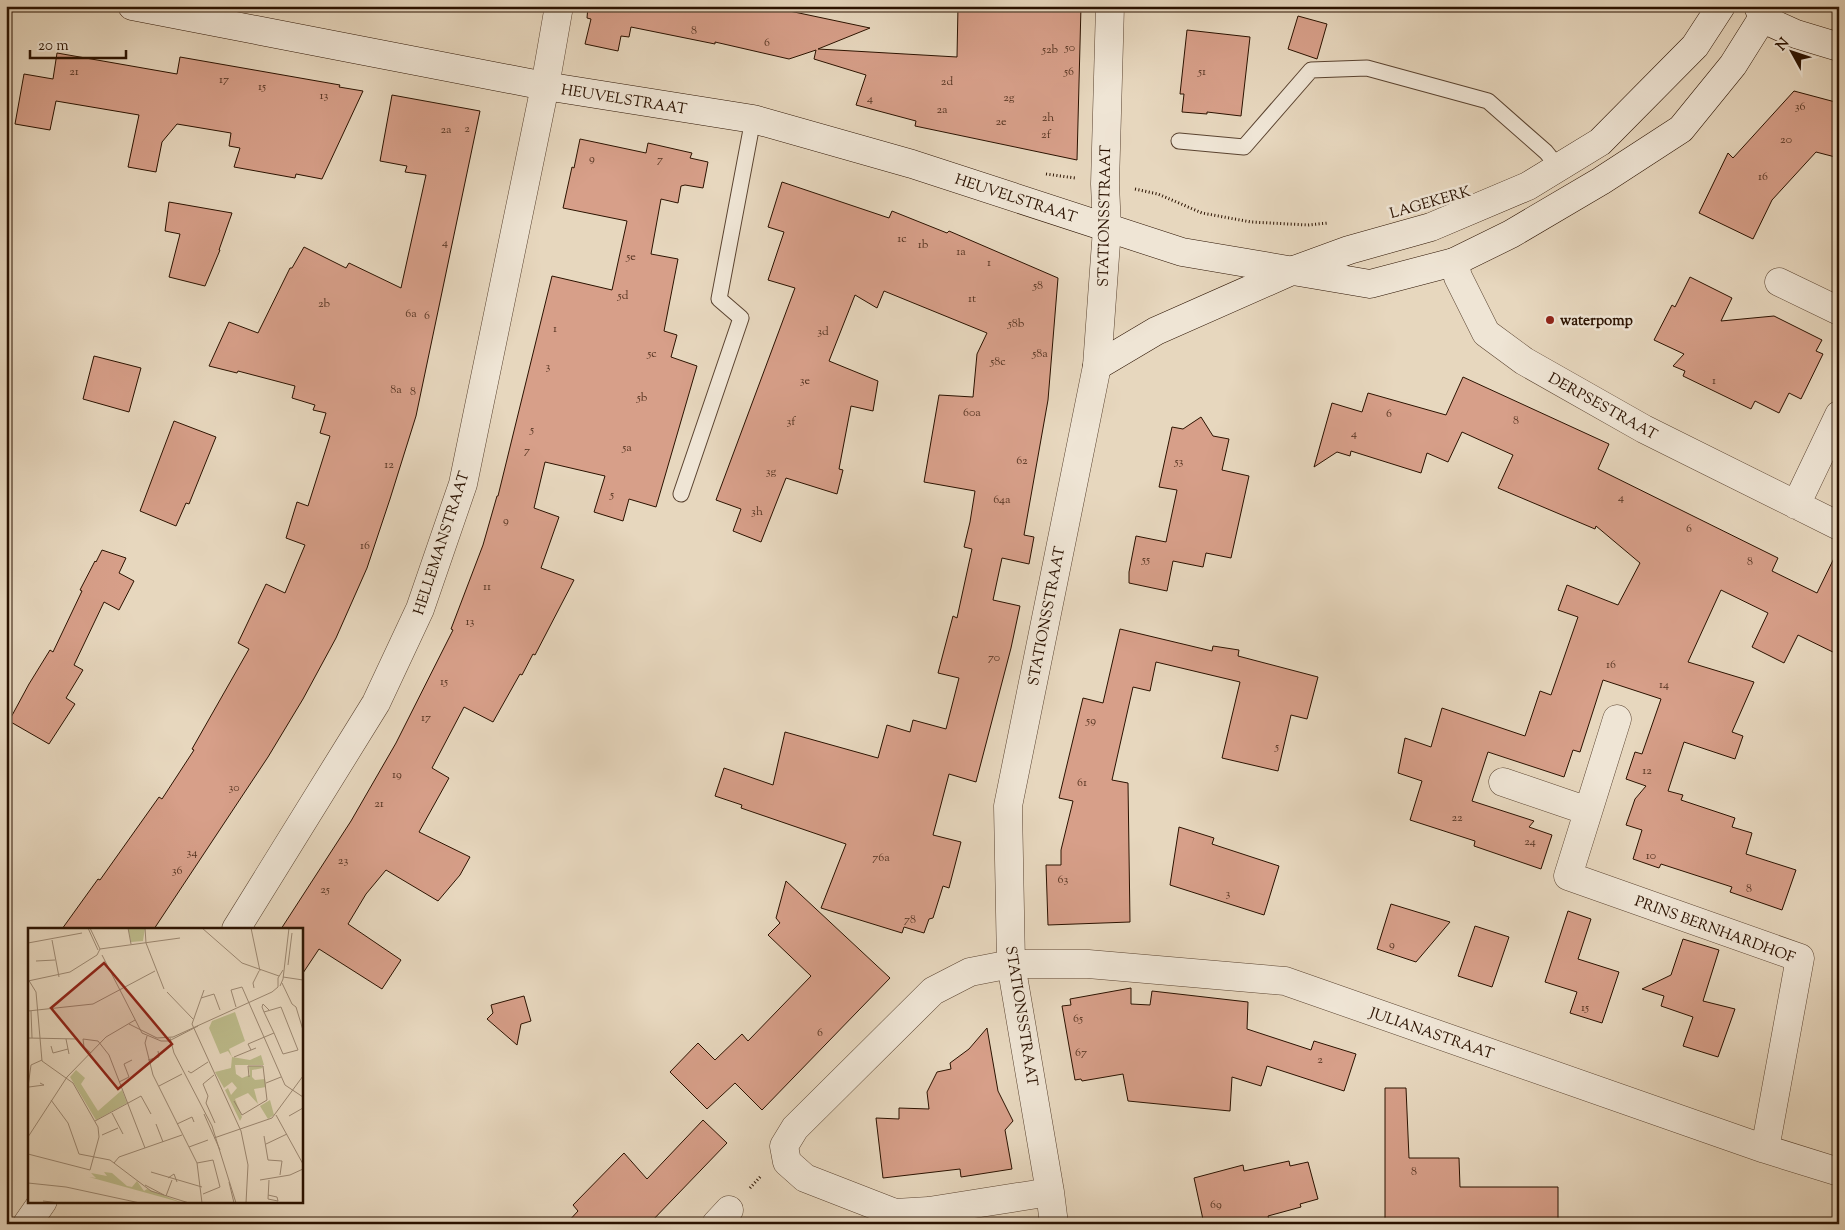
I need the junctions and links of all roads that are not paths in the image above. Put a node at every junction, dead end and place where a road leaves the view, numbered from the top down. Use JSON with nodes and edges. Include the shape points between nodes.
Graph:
{"nodes":[{"id":1,"x":132,"y":6,"type":"edge"},
{"id":2,"x":559,"y":6,"type":"edge"},
{"id":3,"x":1110,"y":6,"type":"edge"},
{"id":4,"x":1721,"y":6,"type":"edge"},
{"id":5,"x":1764,"y":11,"type":"edge"},
{"id":6,"x":1839,"y":47,"type":"edge"},
{"id":7,"x":544,"y":86,"type":"junction"},
{"id":8,"x":753,"y":119,"type":"junction"},
{"id":9,"x":1179,"y":141,"type":"dead end"},
{"id":10,"x":1558,"y":168,"type":"junction"},
{"id":11,"x":1107,"y":229,"type":"junction"},
{"id":12,"x":1454,"y":262,"type":"junction"},
{"id":13,"x":1294,"y":270,"type":"junction"},
{"id":14,"x":1779,"y":282,"type":"dead end"},
{"id":15,"x":1839,"y":311,"type":"edge"},
{"id":16,"x":1097,"y":366,"type":"junction"},
{"id":17,"x":1839,"y":415,"type":"edge"},
{"id":18,"x":681,"y":494,"type":"dead end"},
{"id":19,"x":1796,"y":505,"type":"junction"},
{"id":20,"x":1839,"y":526,"type":"edge"},
{"id":21,"x":1617,"y":719,"type":"dead end"},
{"id":22,"x":1503,"y":782,"type":"dead end"},
{"id":23,"x":1588,"y":811,"type":"junction"},
{"id":24,"x":237,"y":928,"type":"edge"},
{"id":25,"x":1011,"y":964,"type":"junction"},
{"id":26,"x":1765,"y":1150,"type":"junction"},
{"id":27,"x":1839,"y":1172,"type":"edge"},
{"id":28,"x":1050,"y":1192,"type":"junction"},
{"id":29,"x":42,"y":1202,"type":"edge"},
{"id":30,"x":27,"y":1224,"type":"edge"},
{"id":31,"x":1054,"y":1224,"type":"edge"}],
"edges":[{"from":1,"to":7,"type":"street","name":"HEUVELSTRAAT"},
{"from":2,"to":7,"type":"street","name":"HELLEMANSTRAAT"},
{"from":3,"to":11,"type":"street","name":"STATIONSSTRAAT","via":[[1105,184]]},
{"from":4,"to":10,"type":"street","name":"LAGEKERK","via":[[1695,46],[1600,142]]},
{"from":5,"to":6,"type":"street","via":[[1796,34]]},
{"from":5,"to":12,"type":"street","name":"LAGEKERK","via":[[1734,65],[1681,128],[1601,181],[1511,234]]},
{"from":7,"to":8,"type":"street","name":"HEUVELSTRAAT"},
{"from":7,"to":24,"type":"street","name":"HELLEMANSTRAAT","via":[[462,484],[420,609],[376,703]]},
{"from":8,"to":11,"type":"street","name":"HEUVELSTRAAT","via":[[912,164]]},
{"from":8,"to":18,"type":"lane","via":[[719,299],[741,318]]},
{"from":9,"to":10,"type":"lane","via":[[1244,147],[1311,70],[1367,68],[1488,101],[1546,152]]},
{"from":10,"to":13,"type":"street","name":"LAGEKERK","via":[[1528,186],[1457,217]]},
{"from":11,"to":13,"type":"street","name":"LAGEKERK","via":[[1182,252]]},
{"from":11,"to":16,"type":"street","name":"STATIONSSTRAAT"},
{"from":12,"to":13,"type":"street","name":"LAGEKERK","via":[[1370,284]]},
{"from":12,"to":19,"type":"street","name":"DERPSESTRAAT","via":[[1458,277],[1486,333],[1524,360],[1644,429]]},
{"from":13,"to":16,"type":"street","via":[[1156,331]]},
{"from":14,"to":15,"type":"street"},
{"from":16,"to":25,"type":"street","name":"STATIONSSTRAAT","via":[[1008,806]]},
{"from":17,"to":19,"type":"street"},
{"from":19,"to":20,"type":"street","name":"DERPSESTRAAT"},
{"from":21,"to":23,"type":"street","name":"PRINS BERNHARDHOF"},
{"from":22,"to":23,"type":"street"},
{"from":23,"to":26,"type":"street","name":"PRINS BERNHARDHOF","via":[[1568,876],[1800,958]]},
{"from":25,"to":26,"type":"street","name":"JULIANASTRAAT","via":[[1088,964],[1285,981]]},
{"from":25,"to":28,"type":"street","name":"STATIONSSTRAAT"},
{"from":25,"to":28,"type":"street","name":"JULIANASTRAAT","via":[[970,972],[933,991],[795,1128],[784,1146],[787,1162],[805,1178],[895,1213],[929,1211]]},
{"from":26,"to":27,"type":"street","name":"JULIANASTRAAT"},
{"from":28,"to":31,"type":"street","name":"STATIONSSTRAAT"},
{"from":29,"to":30,"type":"street"}]}
